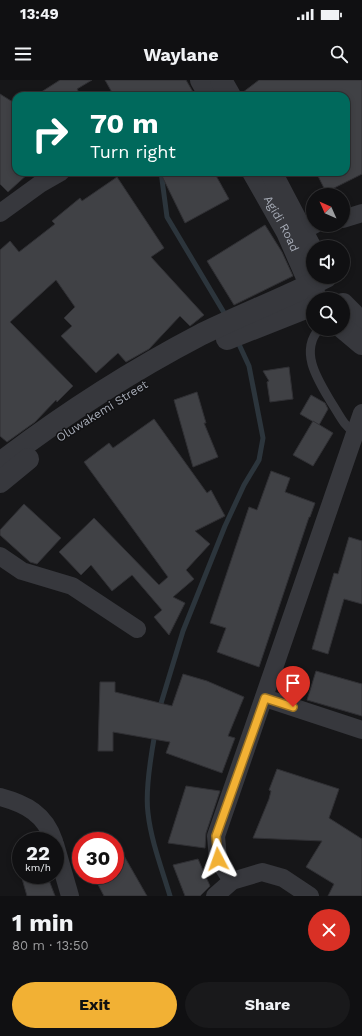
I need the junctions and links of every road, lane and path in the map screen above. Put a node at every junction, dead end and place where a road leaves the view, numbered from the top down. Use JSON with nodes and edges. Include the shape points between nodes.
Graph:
{"nodes":[{"id":1,"x":201,"y":80,"type":"edge"},
{"id":2,"x":221,"y":80,"type":"edge"},
{"id":3,"x":208,"y":92,"type":"edge"},
{"id":4,"x":228,"y":92,"type":"edge"},
{"id":5,"x":54,"y":176,"type":"edge"},
{"id":6,"x":256,"y":176,"type":"edge"},
{"id":7,"x":273,"y":176,"type":"edge"},
{"id":8,"x":0,"y":213,"type":"edge"},
{"id":9,"x":362,"y":213,"type":"edge"},
{"id":10,"x":350,"y":217,"type":"edge"},
{"id":11,"x":301,"y":228,"type":"edge"},
{"id":12,"x":307,"y":240,"type":"edge"},
{"id":13,"x":326,"y":292,"type":"edge"},
{"id":14,"x":306,"y":300,"type":"edge"},
{"id":15,"x":350,"y":313,"type":"edge"},
{"id":16,"x":362,"y":323,"type":"edge"},
{"id":17,"x":350,"y":334,"type":"edge"},
{"id":18,"x":314,"y":336,"type":"edge"},
{"id":19,"x":205,"y":341,"type":"junction"},
{"id":20,"x":362,"y":344,"type":"edge"},
{"id":21,"x":362,"y":413,"type":"edge"},
{"id":22,"x":355,"y":434,"type":"junction"},
{"id":23,"x":0,"y":462,"type":"edge"},
{"id":24,"x":0,"y":482,"type":"edge"},
{"id":25,"x":0,"y":556,"type":"edge"},
{"id":26,"x":137,"y":629,"type":"dead end"},
{"id":27,"x":265,"y":698,"type":"junction"},
{"id":28,"x":362,"y":730,"type":"edge"},
{"id":29,"x":0,"y":797,"type":"edge"},
{"id":30,"x":51,"y":832,"type":"edge"},
{"id":31,"x":64,"y":875,"type":"edge"},
{"id":32,"x":232,"y":881,"type":"junction"},
{"id":33,"x":70,"y":896,"type":"edge"},
{"id":34,"x":215,"y":896,"type":"edge"},
{"id":35,"x":310,"y":896,"type":"edge"}],
"edges":[{"from":1,"to":3,"type":"street"},
{"from":2,"to":4,"type":"street"},
{"from":5,"to":8,"type":"street"},
{"from":6,"to":11,"type":"street","name":"Agidi Road"},
{"from":7,"to":11,"type":"street","name":"Agidi Road"},
{"from":9,"to":10,"type":"street"},
{"from":11,"to":12,"type":"street","name":"Agidi Road"},
{"from":11,"to":13,"type":"street","name":"Agidi Road"},
{"from":14,"to":19,"type":"street","via":[[245,322]]},
{"from":15,"to":16,"type":"street","name":"Agidi Road"},
{"from":17,"to":20,"type":"street"},
{"from":18,"to":22,"type":"lane","via":[[311,362],[317,381],[345,426]]},
{"from":19,"to":23,"type":"street","name":"Oluwakemi Street","via":[[112,385],[52,423]]},
{"from":19,"to":24,"type":"street","name":"Oluwakemi Street","via":[[60,435]]},
{"from":21,"to":22,"type":"street"},
{"from":22,"to":27,"type":"street"},
{"from":25,"to":26,"type":"street","via":[[22,571],[72,586]]},
{"from":27,"to":28,"type":"street"},
{"from":27,"to":32,"type":"street","via":[[216,836],[218,859]]},
{"from":29,"to":30,"type":"street","via":[[24,804],[39,815]]},
{"from":31,"to":33,"type":"street"},
{"from":32,"to":34,"type":"street"},
{"from":32,"to":35,"type":"street","via":[[262,872],[283,878]]}]}
